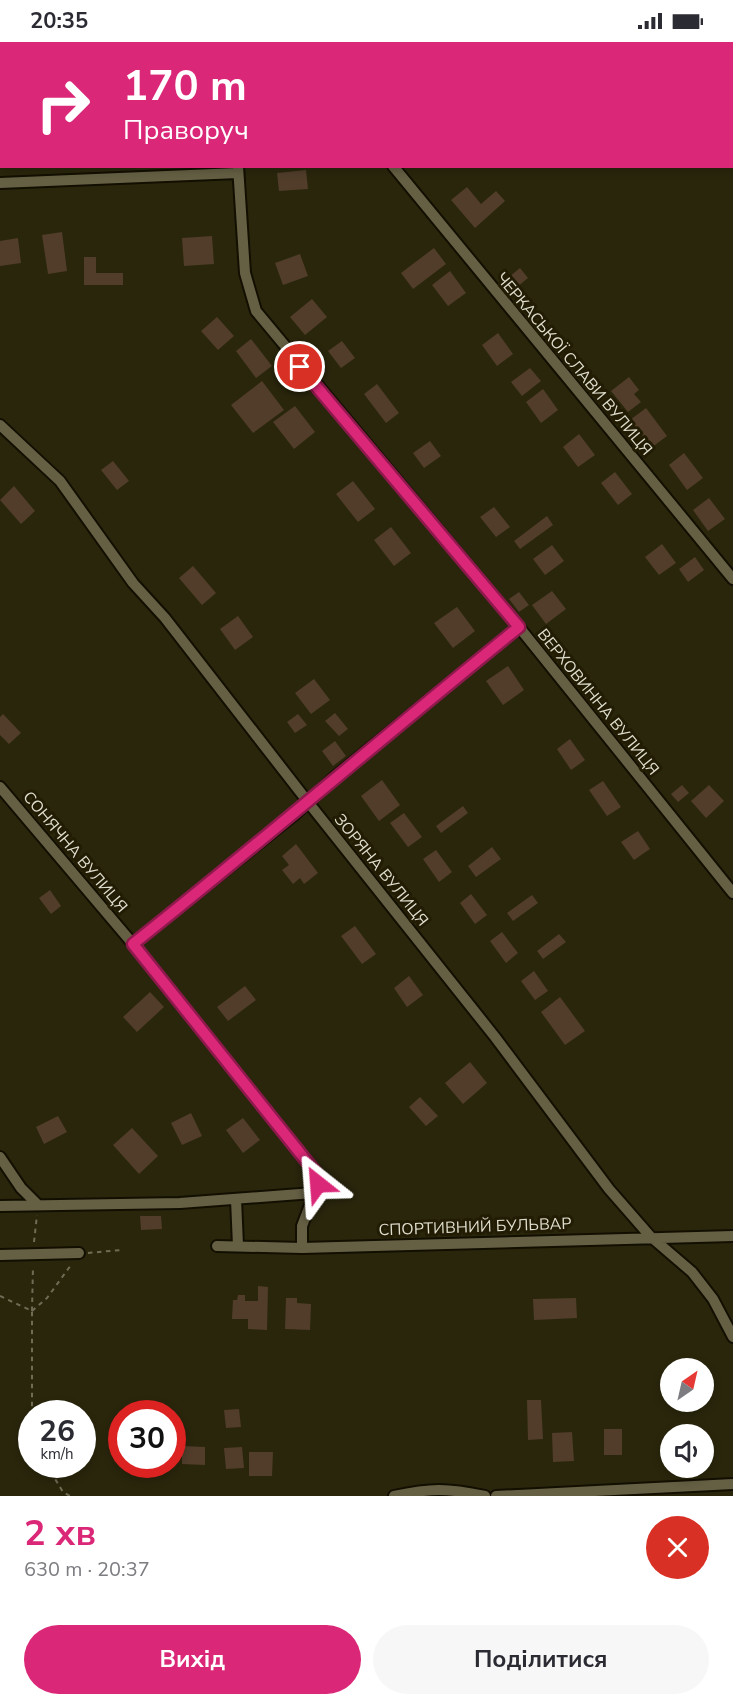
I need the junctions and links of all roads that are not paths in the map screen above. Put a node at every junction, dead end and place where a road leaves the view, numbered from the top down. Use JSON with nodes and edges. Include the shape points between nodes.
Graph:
{"nodes":[{"id":1,"x":395,"y":168,"type":"edge"},
{"id":2,"x":238,"y":170,"type":"edge"},
{"id":3,"x":0,"y":183,"type":"edge"},
{"id":4,"x":0,"y":425,"type":"edge"},
{"id":5,"x":733,"y":579,"type":"edge"},
{"id":6,"x":519,"y":627,"type":"junction"},
{"id":7,"x":0,"y":787,"type":"edge"},
{"id":8,"x":308,"y":802,"type":"junction"},
{"id":9,"x":733,"y":893,"type":"edge"},
{"id":10,"x":133,"y":944,"type":"junction"},
{"id":11,"x":0,"y":1157,"type":"edge"},
{"id":12,"x":313,"y":1193,"type":"junction"},
{"id":13,"x":236,"y":1199,"type":"junction"},
{"id":14,"x":38,"y":1205,"type":"junction"},
{"id":15,"x":0,"y":1206,"type":"edge"},
{"id":16,"x":650,"y":1236,"type":"junction"},
{"id":17,"x":733,"y":1236,"type":"edge"},
{"id":18,"x":217,"y":1246,"type":"dead end"},
{"id":19,"x":238,"y":1246,"type":"junction"},
{"id":20,"x":302,"y":1248,"type":"junction"},
{"id":21,"x":79,"y":1254,"type":"road end"},
{"id":22,"x":0,"y":1255,"type":"edge"},
{"id":23,"x":733,"y":1337,"type":"edge"},
{"id":24,"x":733,"y":1484,"type":"edge"},
{"id":25,"x":394,"y":1496,"type":"edge"},
{"id":26,"x":485,"y":1496,"type":"edge"},
{"id":27,"x":496,"y":1496,"type":"edge"}],
"edges":[{"from":1,"to":5,"type":"street","name":"ЧЕРКАСЬКОЇ СЛАВИ ВУЛИЦЯ"},
{"from":2,"to":3,"type":"street"},
{"from":2,"to":6,"type":"street","name":"ВЕРХОВИННА ВУЛИЦЯ","via":[[245,273],[256,311]]},
{"from":4,"to":8,"type":"street","name":"ЗОРЯНА ВУЛИЦЯ","via":[[60,481],[133,583],[165,618]]},
{"from":6,"to":8,"type":"street"},
{"from":6,"to":9,"type":"street","name":"ВЕРХОВИННА ВУЛИЦЯ"},
{"from":7,"to":10,"type":"street","name":"СОНЯЧНА ВУЛИЦЯ"},
{"from":8,"to":10,"type":"street"},
{"from":8,"to":16,"type":"street","name":"ЗОРЯНА ВУЛИЦЯ","via":[[495,1037],[609,1189]]},
{"from":10,"to":12,"type":"street","name":"СОНЯЧНА ВУЛИЦЯ","via":[[316,1173],[318,1184]]},
{"from":11,"to":14,"type":"street"},
{"from":12,"to":13,"type":"street"},
{"from":12,"to":20,"type":"street","via":[[302,1226]]},
{"from":13,"to":14,"type":"street"},
{"from":13,"to":19,"type":"street"},
{"from":14,"to":15,"type":"street"},
{"from":16,"to":17,"type":"street","name":"СПОРТИВНИЙ БУЛЬВАР"},
{"from":16,"to":20,"type":"street","name":"СПОРТИВНИЙ БУЛЬВАР"},
{"from":16,"to":23,"type":"street","name":"ЗОРЯНА ВУЛИЦЯ","via":[[692,1272],[713,1299]]},
{"from":18,"to":19,"type":"street","name":"СПОРТИВНИЙ БУЛЬВАР"},
{"from":19,"to":20,"type":"street","name":"СПОРТИВНИЙ БУЛЬВАР"},
{"from":21,"to":22,"type":"street"},
{"from":24,"to":27,"type":"street"},
{"from":25,"to":26,"type":"street","via":[[451,1488]]}]}
